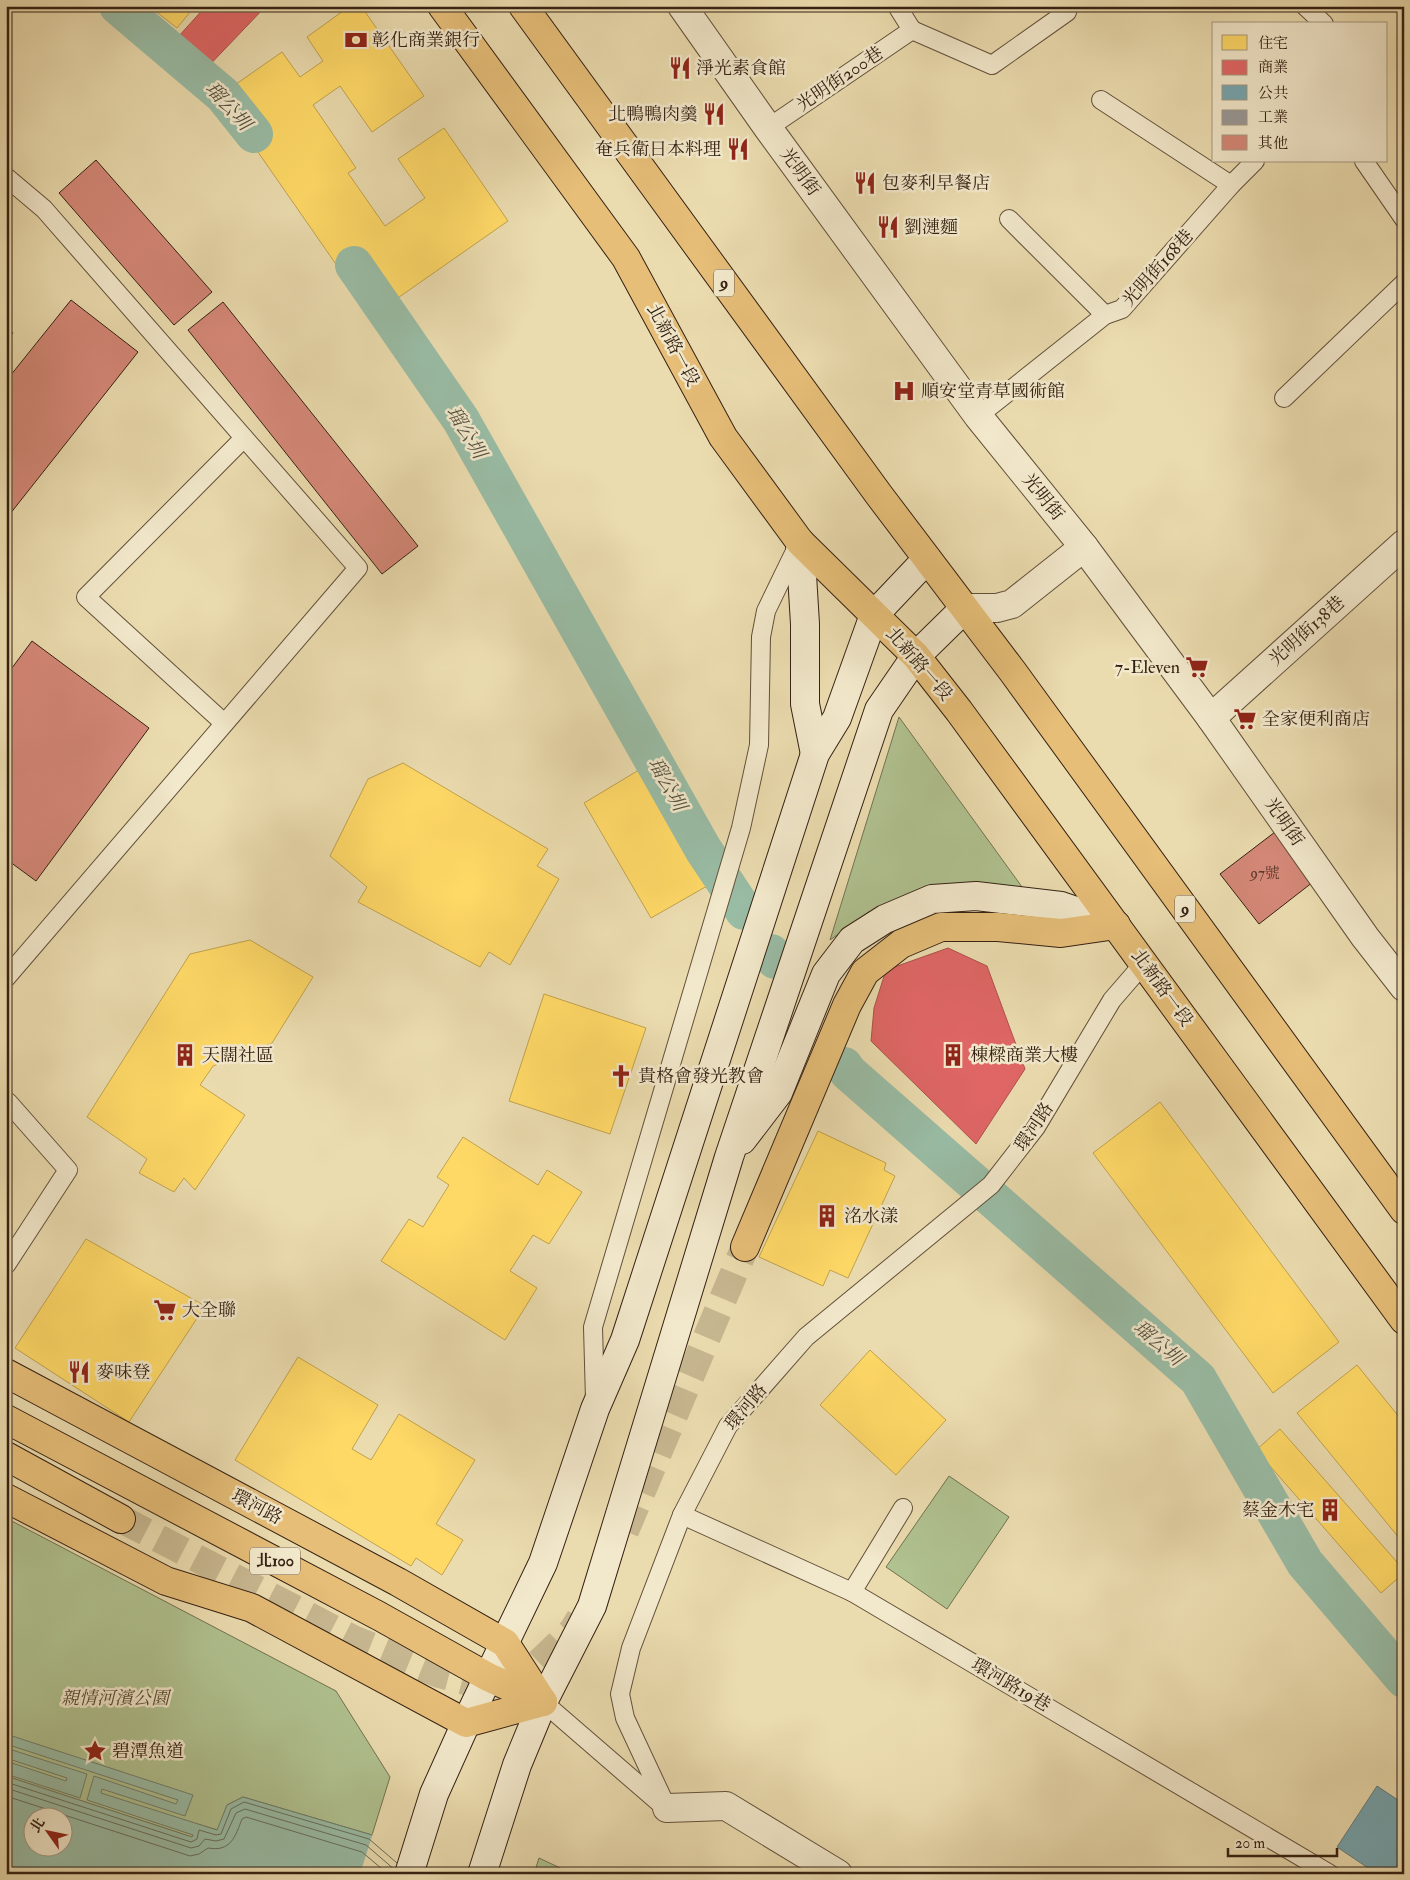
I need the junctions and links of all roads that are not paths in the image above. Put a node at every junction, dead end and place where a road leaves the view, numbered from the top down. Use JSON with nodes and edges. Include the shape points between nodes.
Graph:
{"nodes":[{"id":1,"x":442,"y":6,"type":"edge"},
{"id":2,"x":522,"y":6,"type":"edge"},
{"id":3,"x":682,"y":6,"type":"edge"},
{"id":4,"x":896,"y":6,"type":"edge"},
{"id":5,"x":1064,"y":6,"type":"edge"},
{"id":6,"x":1305,"y":6,"type":"edge"},
{"id":7,"x":1322,"y":22,"type":"edge"},
{"id":8,"x":912,"y":30,"type":"junction"},
{"id":9,"x":1101,"y":100,"type":"dead end"},
{"id":10,"x":768,"y":128,"type":"junction"},
{"id":11,"x":1254,"y":162,"type":"edge"},
{"id":12,"x":1365,"y":162,"type":"edge"},
{"id":13,"x":6,"y":177,"type":"edge"},
{"id":14,"x":1231,"y":185,"type":"junction"},
{"id":15,"x":1009,"y":219,"type":"dead end"},
{"id":16,"x":1404,"y":219,"type":"edge"},
{"id":17,"x":1404,"y":283,"type":"edge"},
{"id":18,"x":1105,"y":315,"type":"junction"},
{"id":19,"x":1284,"y":398,"type":"dead end"},
{"id":20,"x":978,"y":416,"type":"junction"},
{"id":21,"x":244,"y":438,"type":"junction"},
{"id":22,"x":800,"y":542,"type":"junction"},
{"id":23,"x":1404,"y":544,"type":"edge"},
{"id":24,"x":1084,"y":547,"type":"junction"},
{"id":25,"x":927,"y":559,"type":"junction"},
{"id":26,"x":965,"y":608,"type":"junction"},
{"id":27,"x":874,"y":615,"type":"junction"},
{"id":28,"x":916,"y":656,"type":"junction"},
{"id":29,"x":1211,"y":718,"type":"junction"},
{"id":30,"x":224,"y":724,"type":"junction"},
{"id":31,"x":815,"y":754,"type":"junction"},
{"id":32,"x":1116,"y":925,"type":"junction"},
{"id":33,"x":1144,"y":963,"type":"junction"},
{"id":34,"x":6,"y":978,"type":"edge"},
{"id":35,"x":1404,"y":987,"type":"edge"},
{"id":36,"x":8,"y":1102,"type":"dead end"},
{"id":37,"x":729,"y":1157,"type":"junction"},
{"id":38,"x":1404,"y":1210,"type":"edge"},
{"id":39,"x":745,"y":1247,"type":"tunnel mouth"},
{"id":40,"x":6,"y":1265,"type":"edge"},
{"id":41,"x":1404,"y":1320,"type":"edge"},
{"id":42,"x":6,"y":1373,"type":"edge"},
{"id":43,"x":595,"y":1409,"type":"junction"},
{"id":44,"x":6,"y":1419,"type":"edge"},
{"id":45,"x":6,"y":1456,"type":"edge"},
{"id":46,"x":6,"y":1498,"type":"edge"},
{"id":47,"x":904,"y":1508,"type":"dead end"},
{"id":48,"x":682,"y":1515,"type":"junction"},
{"id":49,"x":121,"y":1519,"type":"tunnel mouth"},
{"id":50,"x":852,"y":1592,"type":"junction"},
{"id":51,"x":506,"y":1643,"type":"junction"},
{"id":52,"x":488,"y":1677,"type":"junction"},
{"id":53,"x":543,"y":1702,"type":"junction"},
{"id":54,"x":466,"y":1723,"type":"junction"},
{"id":55,"x":667,"y":1808,"type":"junction"},
{"id":56,"x":409,"y":1874,"type":"edge"},
{"id":57,"x":482,"y":1874,"type":"edge"},
{"id":58,"x":838,"y":1874,"type":"edge"},
{"id":59,"x":1330,"y":1874,"type":"edge"}],
"edges":[{"from":1,"to":22,"type":"main road","name":"北新路一段","via":[[626,258],[723,437]]},
{"from":2,"to":25,"type":"main road","number":"9"},
{"from":3,"to":10,"type":"main road","name":"光明街"},
{"from":4,"to":8,"type":"lane"},
{"from":5,"to":8,"type":"lane","via":[[1068,12],[992,65]]},
{"from":6,"to":7,"type":"lane"},
{"from":8,"to":10,"type":"lane","name":"光明街200巷"},
{"from":9,"to":14,"type":"lane"},
{"from":10,"to":20,"type":"main road","name":"光明街"},
{"from":11,"to":14,"type":"lane","name":"光明街168巷"},
{"from":12,"to":16,"type":"lane"},
{"from":13,"to":21,"type":"lane","via":[[44,209]]},
{"from":14,"to":18,"type":"lane","name":"光明街168巷","via":[[1122,310]]},
{"from":15,"to":18,"type":"lane"},
{"from":17,"to":19,"type":"lane"},
{"from":18,"to":20,"type":"lane","name":"光明街168巷"},
{"from":20,"to":24,"type":"main road","name":"光明街"},
{"from":21,"to":30,"type":"lane","via":[[358,568]]},
{"from":21,"to":30,"type":"lane","via":[[86,596]]},
{"from":22,"to":27,"type":"main road","name":"北新路一段"},
{"from":22,"to":31,"type":"main road","via":[[805,704]]},
{"from":22,"to":43,"type":"lane","via":[[766,611],[761,637],[759,745],[741,828],[593,1327]]},
{"from":23,"to":29,"type":"main road","name":"光明街138巷"},
{"from":24,"to":26,"type":"main road","via":[[1012,604],[998,608]]},
{"from":24,"to":29,"type":"main road","name":"光明街"},
{"from":25,"to":26,"type":"main road","number":"9"},
{"from":25,"to":27,"type":"main road"},
{"from":26,"to":28,"type":"main road"},
{"from":26,"to":38,"type":"main road","number":"9"},
{"from":27,"to":28,"type":"main road","name":"北新路一段"},
{"from":27,"to":31,"type":"main road","via":[[837,718]]},
{"from":28,"to":32,"type":"main road","name":"北新路一段"},
{"from":28,"to":37,"type":"main road","via":[[880,710]]},
{"from":29,"to":35,"type":"main road","name":"光明街","via":[[1365,937]]},
{"from":30,"to":34,"type":"lane"},
{"from":31,"to":43,"type":"main road","via":[[625,1340]]},
{"from":32,"to":33,"type":"main road","name":"北新路一段"},
{"from":32,"to":37,"type":"main road","via":[[1061,906],[976,896],[932,899],[885,919],[852,940],[826,974],[778,1093]]},
{"from":32,"to":39,"type":"main road","via":[[1061,933],[998,927],[941,927],[901,944],[866,972],[847,1005]]},
{"from":33,"to":41,"type":"main road","name":"北新路一段"},
{"from":33,"to":48,"type":"lane","name":"環河路","via":[[1112,1000],[1036,1127],[991,1185],[806,1337],[728,1426]]},
{"from":36,"to":40,"type":"lane","via":[[68,1170]]},
{"from":37,"to":53,"type":"main road","via":[[592,1606]]},
{"from":42,"to":51,"type":"main road","name":"環河路","number":"北100"},
{"from":43,"to":51,"type":"main road","via":[[543,1563]]},
{"from":44,"to":52,"type":"main road","number":"北100","via":[[370,1611]]},
{"from":45,"to":49,"type":"main road"},
{"from":46,"to":54,"type":"main road","via":[[166,1582],[252,1608]]},
{"from":47,"to":50,"type":"lane"},
{"from":48,"to":50,"type":"lane","name":"環河路19巷"},
{"from":48,"to":55,"type":"lane","name":"環河路","via":[[631,1648],[620,1694],[625,1718]]},
{"from":50,"to":59,"type":"lane","name":"環河路19巷"},
{"from":51,"to":52,"type":"main road"},
{"from":51,"to":53,"type":"main road"},
{"from":52,"to":53,"type":"main road","number":"北100"},
{"from":52,"to":54,"type":"main road"},
{"from":53,"to":54,"type":"main road"},
{"from":53,"to":55,"type":"lane"},
{"from":53,"to":57,"type":"main road","via":[[516,1765]]},
{"from":54,"to":56,"type":"main road","via":[[434,1794]]},
{"from":55,"to":58,"type":"main road","via":[[726,1806]]}]}
